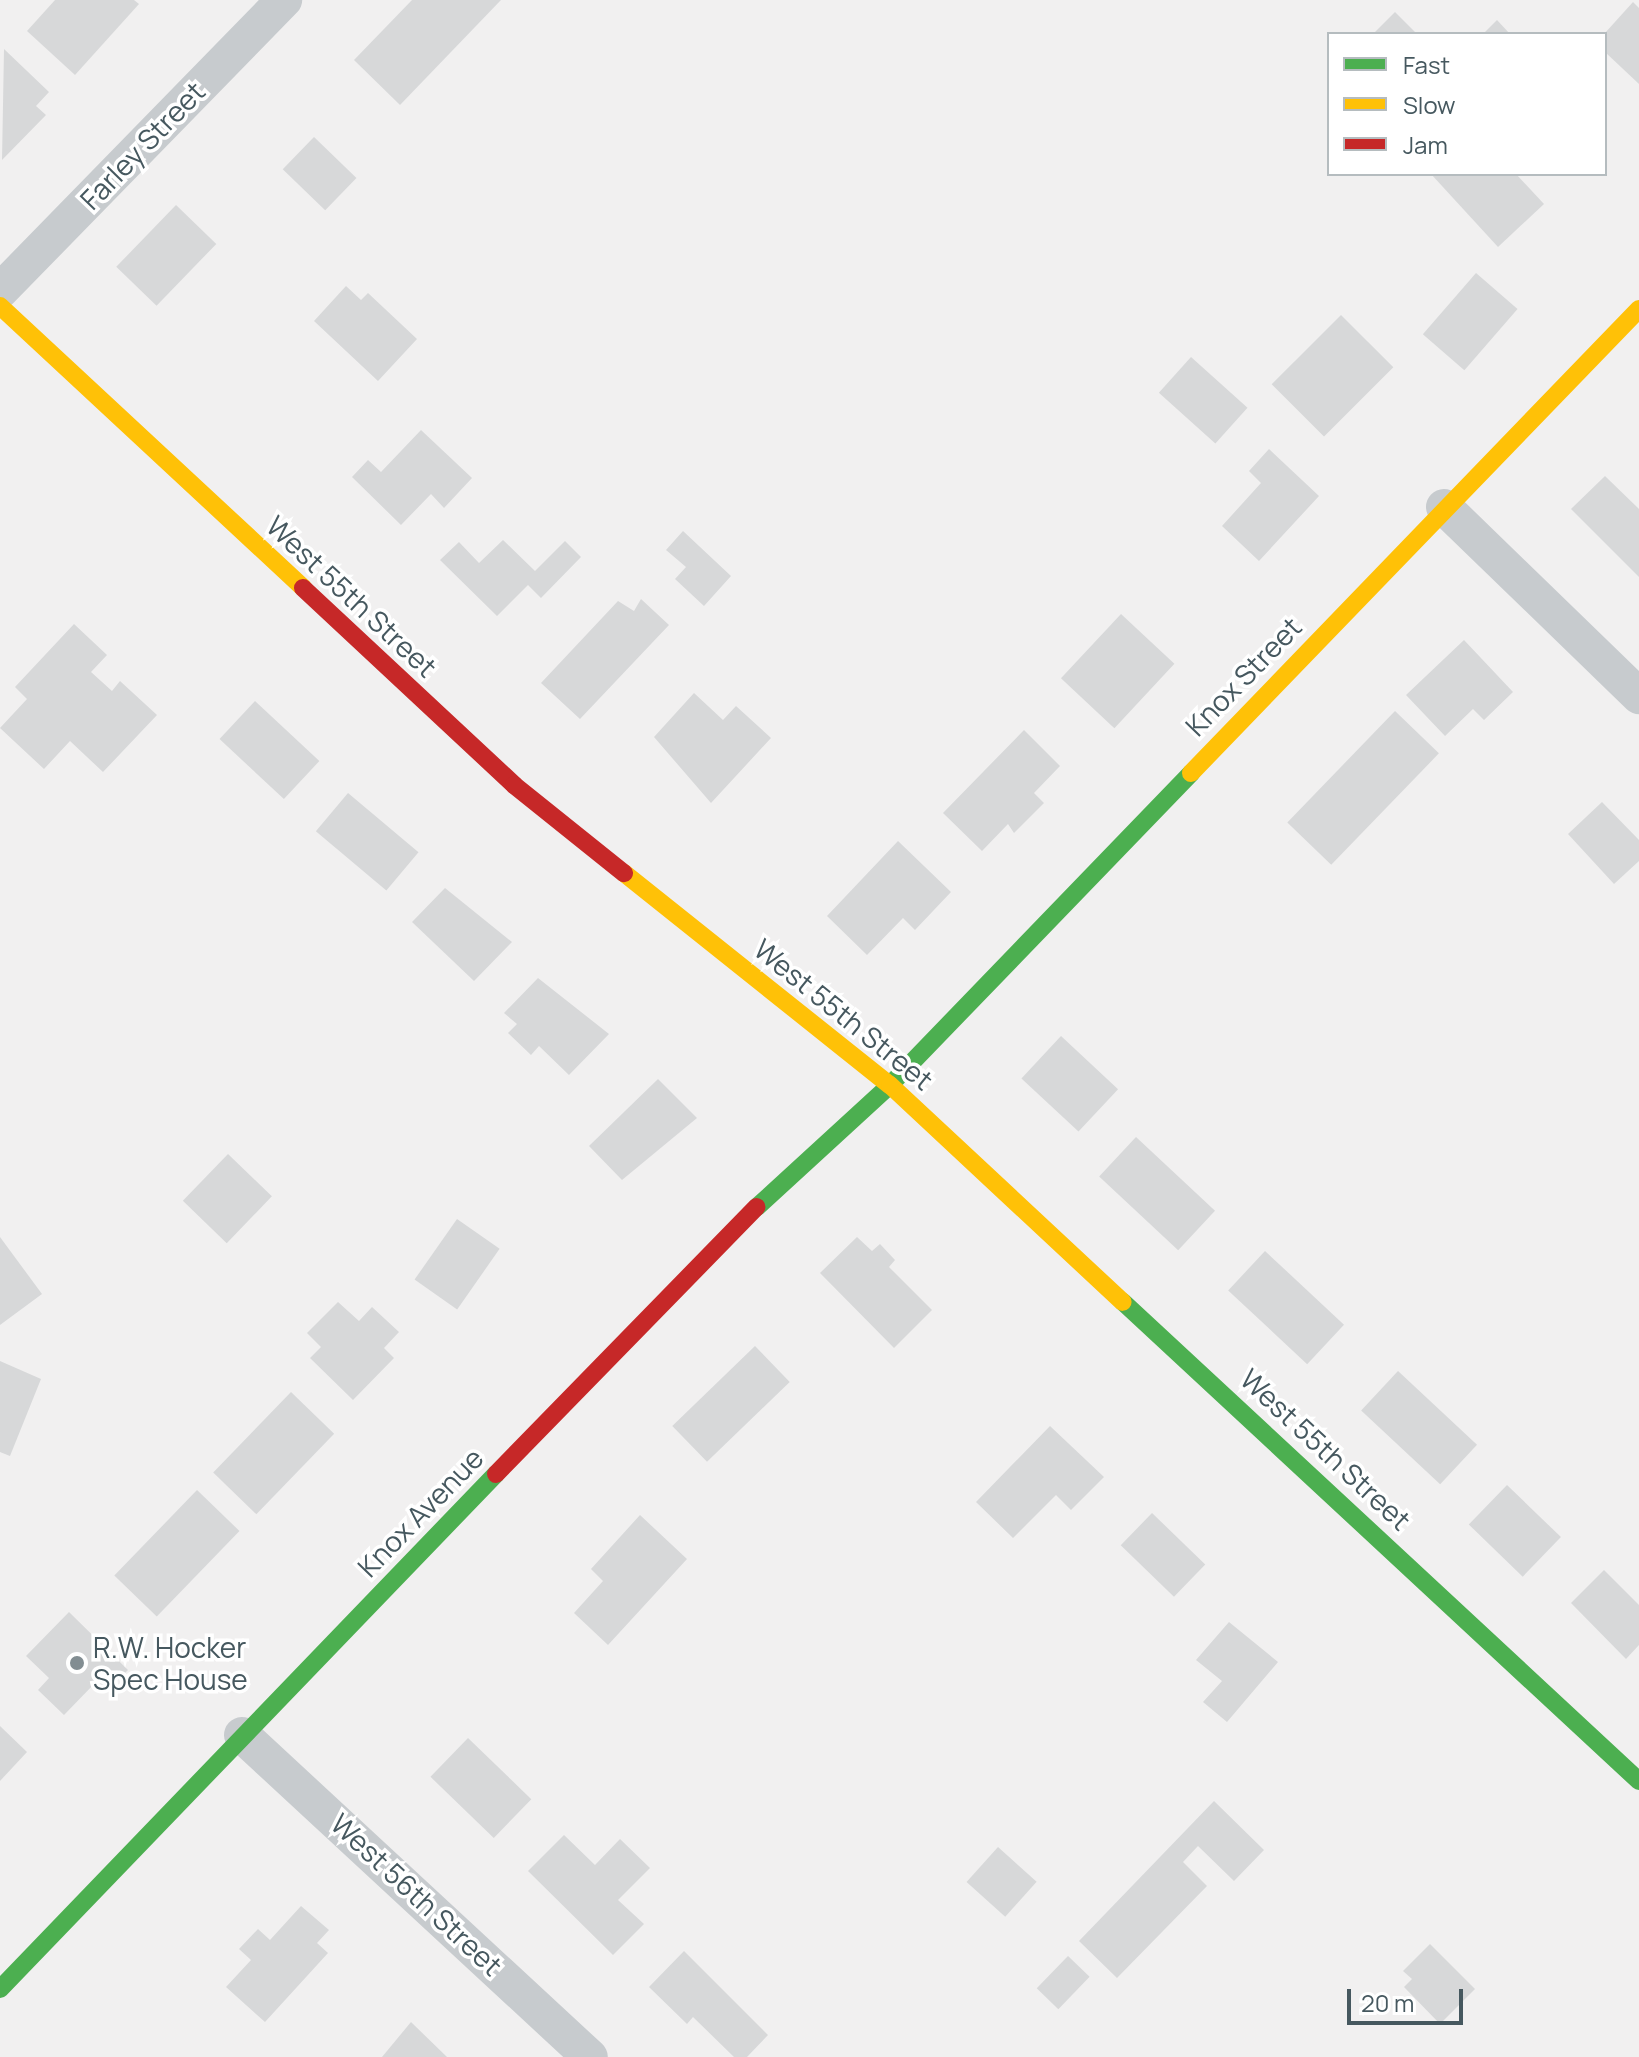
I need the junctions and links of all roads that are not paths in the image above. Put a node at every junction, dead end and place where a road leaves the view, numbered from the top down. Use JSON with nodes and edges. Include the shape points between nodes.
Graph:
{"nodes":[{"id":1,"x":284,"y":0,"type":"edge"},
{"id":2,"x":0,"y":291,"type":"edge"},
{"id":3,"x":0,"y":306,"type":"edge"},
{"id":4,"x":1639,"y":309,"type":"edge"},
{"id":5,"x":1444,"y":507,"type":"junction"},
{"id":6,"x":1639,"y":696,"type":"edge"},
{"id":7,"x":890,"y":1085,"type":"junction"},
{"id":8,"x":242,"y":1735,"type":"junction"},
{"id":9,"x":1639,"y":1781,"type":"edge"},
{"id":10,"x":0,"y":1989,"type":"edge"},
{"id":11,"x":590,"y":2057,"type":"edge"}],
"edges":[{"from":1,"to":2,"type":"street","name":"Farley Street"},
{"from":3,"to":7,"type":"street","name":"West 55th Street","via":[[514,785]]},
{"from":4,"to":5,"type":"street","name":"Knox Street"},
{"from":5,"to":6,"type":"street"},
{"from":5,"to":7,"type":"street","name":"Knox Street"},
{"from":7,"to":8,"type":"street","name":"Knox Avenue","via":[[820,1142]]},
{"from":7,"to":9,"type":"street","name":"West 55th Street"},
{"from":8,"to":10,"type":"street","name":"Knox Avenue"},
{"from":8,"to":11,"type":"street","name":"West 56th Street"}]}
